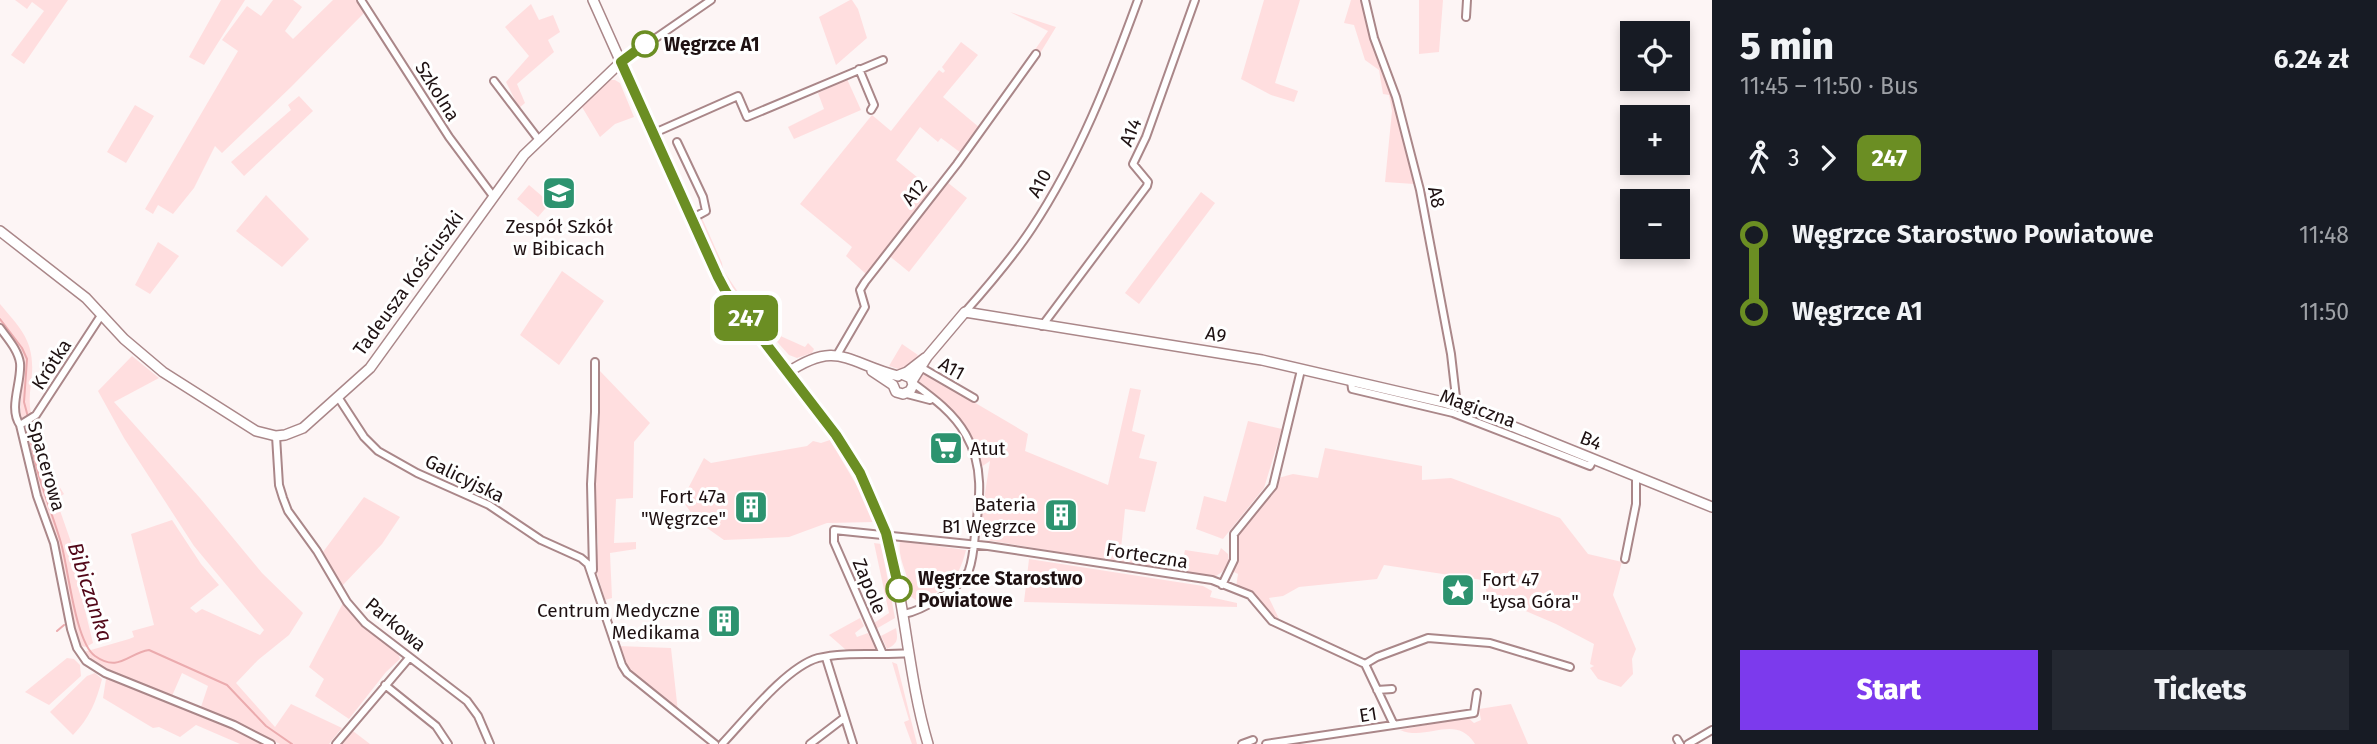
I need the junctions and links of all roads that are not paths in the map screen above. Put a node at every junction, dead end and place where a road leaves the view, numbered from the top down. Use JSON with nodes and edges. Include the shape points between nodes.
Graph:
{"nodes":[{"id":1,"x":361,"y":0,"type":"edge"},
{"id":2,"x":593,"y":0,"type":"edge"},
{"id":3,"x":711,"y":0,"type":"edge"},
{"id":4,"x":1138,"y":0,"type":"edge"},
{"id":5,"x":1195,"y":0,"type":"edge"},
{"id":6,"x":1365,"y":0,"type":"edge"},
{"id":7,"x":1467,"y":0,"type":"edge"},
{"id":8,"x":1466,"y":17,"type":"dead end"},
{"id":9,"x":1036,"y":54,"type":"dead end"},
{"id":10,"x":883,"y":60,"type":"dead end"},
{"id":11,"x":621,"y":62,"type":"junction"},
{"id":12,"x":859,"y":69,"type":"junction"},
{"id":13,"x":494,"y":81,"type":"dead end"},
{"id":14,"x":871,"y":110,"type":"dead end"},
{"id":15,"x":652,"y":134,"type":"junction"},
{"id":16,"x":539,"y":140,"type":"junction"},
{"id":17,"x":677,"y":142,"type":"dead end"},
{"id":18,"x":493,"y":196,"type":"junction"},
{"id":19,"x":691,"y":219,"type":"junction"},
{"id":20,"x":0,"y":231,"type":"edge"},
{"id":21,"x":965,"y":312,"type":"junction"},
{"id":22,"x":102,"y":314,"type":"junction"},
{"id":23,"x":1042,"y":326,"type":"junction"},
{"id":24,"x":0,"y":328,"type":"edge"},
{"id":25,"x":837,"y":355,"type":"junction"},
{"id":26,"x":595,"y":362,"type":"dead end"},
{"id":27,"x":918,"y":366,"type":"junction"},
{"id":28,"x":1301,"y":370,"type":"junction"},
{"id":29,"x":787,"y":373,"type":"junction"},
{"id":30,"x":904,"y":380,"type":"junction"},
{"id":31,"x":1351,"y":381,"type":"junction"},
{"id":32,"x":907,"y":394,"type":"junction"},
{"id":33,"x":338,"y":397,"type":"junction"},
{"id":34,"x":974,"y":398,"type":"dead end"},
{"id":35,"x":935,"y":401,"type":"junction"},
{"id":36,"x":1457,"y":406,"type":"junction"},
{"id":37,"x":25,"y":422,"type":"junction"},
{"id":38,"x":276,"y":436,"type":"junction"},
{"id":39,"x":1593,"y":460,"type":"junction"},
{"id":40,"x":1636,"y":477,"type":"junction"},
{"id":41,"x":1712,"y":507,"type":"edge"},
{"id":42,"x":834,"y":530,"type":"joint"},
{"id":43,"x":974,"y":545,"type":"junction"},
{"id":44,"x":1625,"y":559,"type":"dead end"},
{"id":45,"x":592,"y":572,"type":"junction"},
{"id":46,"x":1222,"y":586,"type":"junction"},
{"id":47,"x":904,"y":614,"type":"junction"},
{"id":48,"x":909,"y":653,"type":"junction"},
{"id":49,"x":883,"y":654,"type":"junction"},
{"id":50,"x":409,"y":658,"type":"junction"},
{"id":51,"x":826,"y":658,"type":"junction"},
{"id":52,"x":1358,"y":660,"type":"junction"},
{"id":53,"x":1365,"y":664,"type":"junction"},
{"id":54,"x":1351,"y":665,"type":"dead end"},
{"id":55,"x":1570,"y":667,"type":"dead end"},
{"id":56,"x":385,"y":685,"type":"junction"},
{"id":57,"x":1392,"y":689,"type":"dead end"},
{"id":58,"x":1377,"y":690,"type":"junction"},
{"id":59,"x":1477,"y":693,"type":"dead end"},
{"id":60,"x":844,"y":719,"type":"junction"},
{"id":61,"x":1394,"y":726,"type":"junction"},
{"id":62,"x":1712,"y":730,"type":"edge"},
{"id":63,"x":1253,"y":740,"type":"dead end"},
{"id":64,"x":271,"y":744,"type":"edge"},
{"id":65,"x":336,"y":744,"type":"edge"},
{"id":66,"x":448,"y":744,"type":"edge"},
{"id":67,"x":490,"y":744,"type":"edge"},
{"id":68,"x":715,"y":744,"type":"edge"},
{"id":69,"x":722,"y":744,"type":"edge"},
{"id":70,"x":810,"y":744,"type":"edge"},
{"id":71,"x":853,"y":744,"type":"edge"},
{"id":72,"x":928,"y":744,"type":"edge"},
{"id":73,"x":1242,"y":744,"type":"edge"},
{"id":74,"x":1265,"y":744,"type":"edge"},
{"id":75,"x":1688,"y":744,"type":"edge"}],
"edges":[{"from":1,"to":18,"type":"street","name":"Szkolna","via":[[449,137]]},
{"from":2,"to":11,"type":"street"},
{"from":3,"to":11,"type":"street"},
{"from":4,"to":21,"type":"street","name":"A10","via":[[1070,163],[1030,232]]},
{"from":5,"to":23,"type":"street","name":"A14","via":[[1133,164],[1147,186]]},
{"from":6,"to":36,"type":"street","name":"A8","via":[[1422,198]]},
{"from":7,"to":8,"type":"street"},
{"from":9,"to":25,"type":"street","name":"A12","via":[[865,282],[860,290],[865,307]]},
{"from":10,"to":12,"type":"street"},
{"from":11,"to":15,"type":"street"},
{"from":11,"to":16,"type":"street","name":"Tadeusza Kościuszki"},
{"from":12,"to":14,"type":"street","via":[[874,105]]},
{"from":12,"to":15,"type":"street","via":[[747,117],[738,96]]},
{"from":13,"to":16,"type":"street"},
{"from":15,"to":19,"type":"street"},
{"from":16,"to":18,"type":"street","name":"Tadeusza Kościuszki"},
{"from":17,"to":19,"type":"street","via":[[706,211]]},
{"from":18,"to":33,"type":"street","name":"Tadeusza Kościuszki","via":[[383,352]]},
{"from":19,"to":29,"type":"street","via":[[726,292]]},
{"from":20,"to":22,"type":"street"},
{"from":21,"to":23,"type":"street","name":"A9"},
{"from":21,"to":27,"type":"street","name":"A10"},
{"from":22,"to":37,"type":"street","name":"Krótka","via":[[53,391]]},
{"from":22,"to":38,"type":"street","via":[[163,372],[256,431]]},
{"from":23,"to":28,"type":"street","name":"A9"},
{"from":24,"to":37,"type":"street","name":"Spacerowa","via":[[20,365],[15,411]]},
{"from":25,"to":29,"type":"street","via":[[810,358]]},
{"from":25,"to":30,"type":"street"},
{"from":26,"to":45,"type":"street"},
{"from":27,"to":30,"type":"street","name":"A10"},
{"from":27,"to":34,"type":"street","name":"A11"},
{"from":28,"to":31,"type":"street","name":"A9"},
{"from":28,"to":46,"type":"street","via":[[1273,486],[1234,534],[1234,560]]},
{"from":29,"to":47,"type":"street","bridge":true,"via":[[848,453],[868,489],[890,548]]},
{"from":30,"to":32,"type":"street","via":[[911,389]]},
{"from":30,"to":32,"type":"street","via":[[899,394]]},
{"from":30,"to":35,"type":"street"},
{"from":31,"to":36,"type":"street","name":"A9"},
{"from":31,"to":39,"type":"street","name":"Magiczna","via":[[1352,389],[1453,413],[1590,466]]},
{"from":32,"to":35,"type":"street"},
{"from":33,"to":38,"type":"street","name":"Tadeusza Kościuszki","via":[[303,428]]},
{"from":33,"to":45,"type":"street","name":"Galicyjska","via":[[378,451],[489,505],[541,540],[581,558]]},
{"from":35,"to":43,"type":"street","via":[[962,429],[976,458],[981,494]]},
{"from":36,"to":39,"type":"street","name":"B4"},
{"from":37,"to":64,"type":"street","name":"Spacerowa","via":[[37,496],[54,543],[71,629],[86,661]]},
{"from":38,"to":50,"type":"street","name":"Parkowa","via":[[279,485],[288,511],[346,602]]},
{"from":39,"to":40,"type":"street","name":"B4"},
{"from":40,"to":41,"type":"street","name":"B4"},
{"from":40,"to":44,"type":"street","via":[[1636,504]]},
{"from":42,"to":43,"type":"street","name":"Forteczna"},
{"from":42,"to":49,"type":"street","name":"Zapole","via":[[834,542]]},
{"from":43,"to":46,"type":"street","name":"Forteczna","via":[[1212,580]]},
{"from":43,"to":47,"type":"street","via":[[969,571],[956,587]]},
{"from":45,"to":68,"type":"street","via":[[626,673]]},
{"from":46,"to":52,"type":"street","name":"Forteczna","via":[[1250,595],[1272,621]]},
{"from":47,"to":48,"type":"street"},
{"from":48,"to":49,"type":"street"},
{"from":48,"to":72,"type":"street"},
{"from":49,"to":51,"type":"street"},
{"from":50,"to":56,"type":"street"},
{"from":50,"to":67,"type":"street","name":"Parkowa","via":[[467,701]]},
{"from":51,"to":60,"type":"street"},
{"from":51,"to":69,"type":"street","via":[[804,664],[786,677]]},
{"from":52,"to":53,"type":"street","name":"Forteczna"},
{"from":52,"to":54,"type":"street"},
{"from":53,"to":55,"type":"street","via":[[1427,638],[1490,643]]},
{"from":53,"to":58,"type":"street"},
{"from":56,"to":65,"type":"street"},
{"from":56,"to":66,"type":"street","via":[[436,726]]},
{"from":57,"to":58,"type":"street"},
{"from":58,"to":61,"type":"street"},
{"from":59,"to":61,"type":"street","name":"E1","via":[[1474,713]]},
{"from":60,"to":70,"type":"street"},
{"from":60,"to":71,"type":"street"},
{"from":61,"to":74,"type":"street","name":"E1"},
{"from":62,"to":75,"type":"street"},
{"from":63,"to":73,"type":"street"}]}
